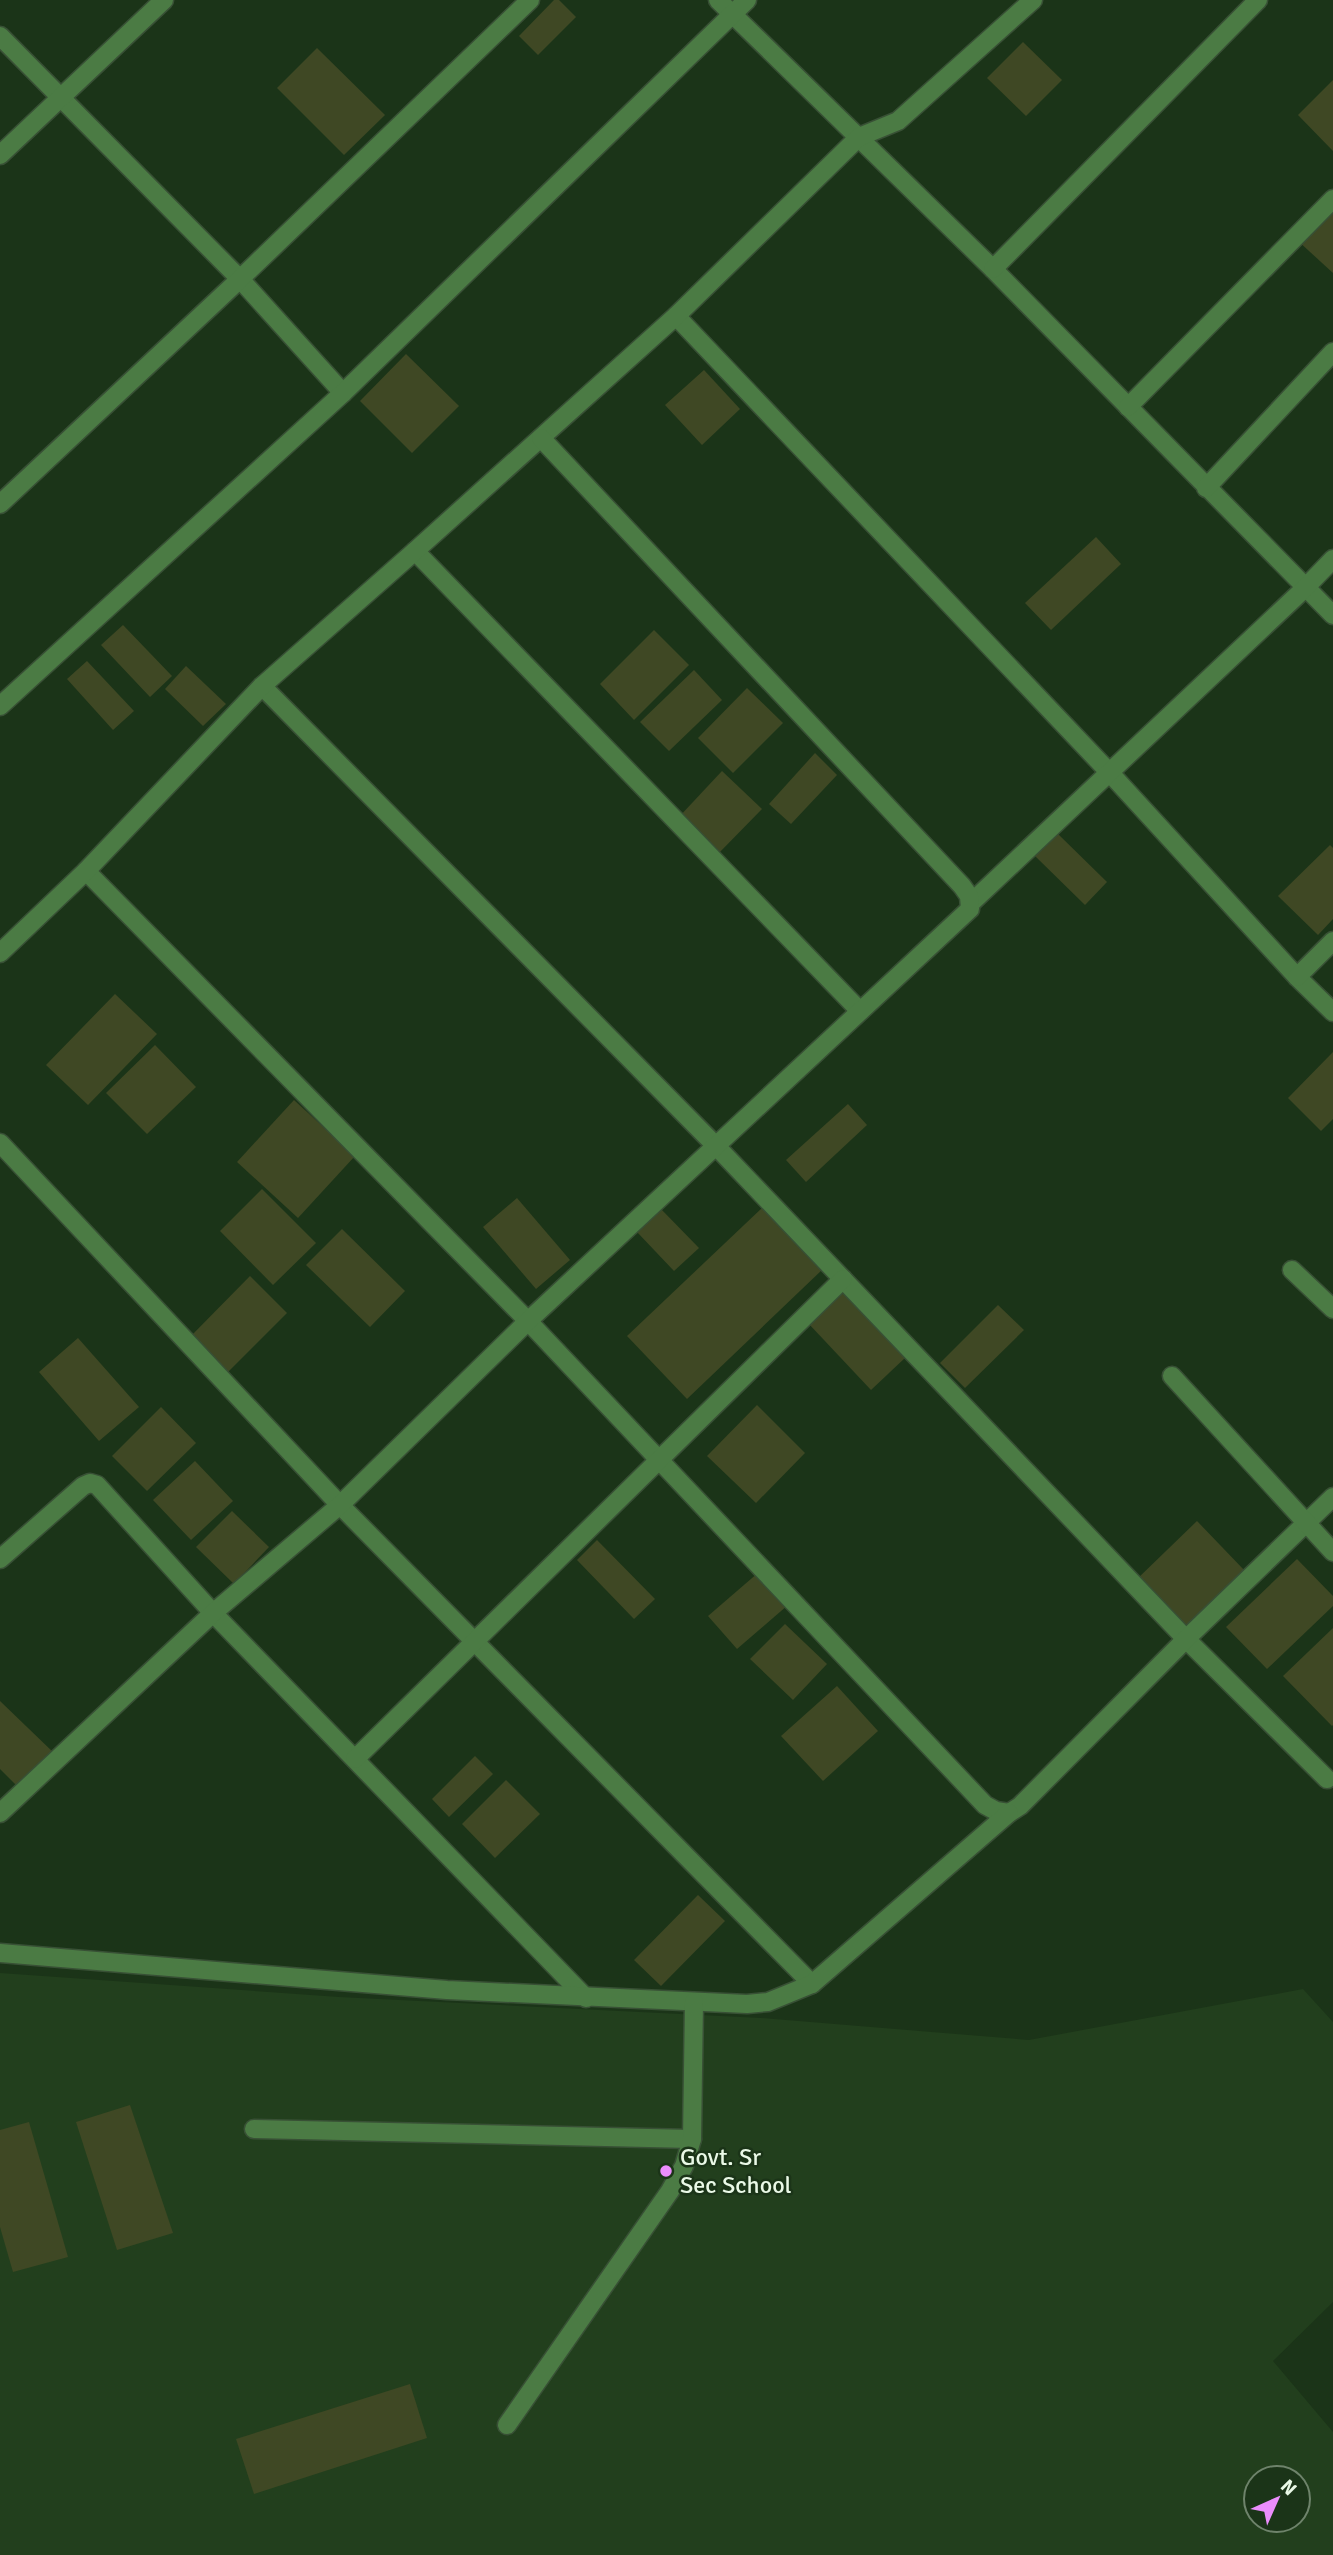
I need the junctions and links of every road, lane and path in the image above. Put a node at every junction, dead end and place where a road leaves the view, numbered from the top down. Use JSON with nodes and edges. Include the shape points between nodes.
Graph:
{"nodes":[{"id":1,"x":164,"y":0,"type":"edge"},
{"id":2,"x":530,"y":0,"type":"edge"},
{"id":3,"x":718,"y":0,"type":"edge"},
{"id":4,"x":747,"y":0,"type":"edge"},
{"id":5,"x":1033,"y":0,"type":"edge"},
{"id":6,"x":1258,"y":0,"type":"edge"},
{"id":7,"x":732,"y":15,"type":"junction"},
{"id":8,"x":0,"y":36,"type":"edge"},
{"id":9,"x":62,"y":98,"type":"junction"},
{"id":10,"x":859,"y":137,"type":"junction"},
{"id":11,"x":0,"y":155,"type":"edge"},
{"id":12,"x":1333,"y":200,"type":"edge"},
{"id":13,"x":993,"y":269,"type":"junction"},
{"id":14,"x":240,"y":279,"type":"junction"},
{"id":15,"x":676,"y":316,"type":"junction"},
{"id":16,"x":1333,"y":352,"type":"edge"},
{"id":17,"x":343,"y":393,"type":"junction"},
{"id":18,"x":1128,"y":407,"type":"junction"},
{"id":19,"x":541,"y":438,"type":"junction"},
{"id":20,"x":1206,"y":488,"type":"junction"},
{"id":21,"x":0,"y":504,"type":"edge"},
{"id":22,"x":415,"y":551,"type":"junction"},
{"id":23,"x":1333,"y":559,"type":"edge"},
{"id":24,"x":1306,"y":588,"type":"junction"},
{"id":25,"x":1333,"y":615,"type":"edge"},
{"id":26,"x":262,"y":685,"type":"junction"},
{"id":27,"x":0,"y":706,"type":"edge"},
{"id":28,"x":1110,"y":773,"type":"junction"},
{"id":29,"x":86,"y":871,"type":"junction"},
{"id":30,"x":972,"y":902,"type":"junction"},
{"id":31,"x":1333,"y":941,"type":"edge"},
{"id":32,"x":0,"y":953,"type":"edge"},
{"id":33,"x":1297,"y":977,"type":"junction"},
{"id":34,"x":860,"y":1011,"type":"junction"},
{"id":35,"x":1333,"y":1012,"type":"edge"},
{"id":36,"x":0,"y":1143,"type":"edge"},
{"id":37,"x":716,"y":1146,"type":"junction"},
{"id":38,"x":1292,"y":1270,"type":"dead end"},
{"id":39,"x":843,"y":1279,"type":"junction"},
{"id":40,"x":1333,"y":1309,"type":"edge"},
{"id":41,"x":528,"y":1321,"type":"junction"},
{"id":42,"x":1172,"y":1376,"type":"dead end"},
{"id":43,"x":660,"y":1461,"type":"junction"},
{"id":44,"x":1333,"y":1497,"type":"edge"},
{"id":45,"x":340,"y":1505,"type":"junction"},
{"id":46,"x":1305,"y":1524,"type":"junction"},
{"id":47,"x":1333,"y":1552,"type":"edge"},
{"id":48,"x":0,"y":1559,"type":"edge"},
{"id":49,"x":214,"y":1612,"type":"junction"},
{"id":50,"x":1186,"y":1639,"type":"junction"},
{"id":51,"x":474,"y":1640,"type":"junction"},
{"id":52,"x":355,"y":1759,"type":"junction"},
{"id":53,"x":1327,"y":1779,"type":"dead end"},
{"id":54,"x":0,"y":1813,"type":"edge"},
{"id":55,"x":1009,"y":1813,"type":"junction"},
{"id":56,"x":0,"y":1953,"type":"edge"},
{"id":57,"x":812,"y":1984,"type":"junction"},
{"id":58,"x":586,"y":1998,"type":"junction"},
{"id":59,"x":694,"y":2002,"type":"junction"},
{"id":60,"x":254,"y":2129,"type":"dead end"},
{"id":61,"x":692,"y":2139,"type":"junction"},
{"id":62,"x":507,"y":2425,"type":"dead end"}],
"edges":[{"from":1,"to":9,"type":"street"},
{"from":2,"to":14,"type":"street"},
{"from":3,"to":7,"type":"street"},
{"from":4,"to":7,"type":"street"},
{"from":5,"to":10,"type":"street","via":[[898,121]]},
{"from":6,"to":13,"type":"street"},
{"from":7,"to":10,"type":"street"},
{"from":7,"to":17,"type":"street"},
{"from":8,"to":9,"type":"street"},
{"from":9,"to":11,"type":"street"},
{"from":9,"to":14,"type":"street"},
{"from":10,"to":13,"type":"street"},
{"from":10,"to":15,"type":"street"},
{"from":12,"to":18,"type":"street"},
{"from":13,"to":18,"type":"street"},
{"from":14,"to":17,"type":"street"},
{"from":14,"to":21,"type":"street"},
{"from":15,"to":19,"type":"street"},
{"from":15,"to":28,"type":"street"},
{"from":16,"to":20,"type":"street"},
{"from":17,"to":27,"type":"street"},
{"from":18,"to":20,"type":"street"},
{"from":19,"to":22,"type":"street"},
{"from":19,"to":30,"type":"street","via":[[962,886]]},
{"from":20,"to":24,"type":"street"},
{"from":22,"to":26,"type":"street"},
{"from":22,"to":34,"type":"street"},
{"from":23,"to":24,"type":"street"},
{"from":24,"to":25,"type":"street"},
{"from":24,"to":28,"type":"street"},
{"from":26,"to":29,"type":"street"},
{"from":26,"to":37,"type":"street"},
{"from":28,"to":30,"type":"street"},
{"from":28,"to":33,"type":"street"},
{"from":29,"to":32,"type":"street"},
{"from":29,"to":41,"type":"street"},
{"from":30,"to":34,"type":"street","via":[[960,922]]},
{"from":31,"to":33,"type":"street"},
{"from":33,"to":35,"type":"street"},
{"from":34,"to":37,"type":"street"},
{"from":36,"to":45,"type":"street"},
{"from":37,"to":39,"type":"street"},
{"from":37,"to":41,"type":"street"},
{"from":38,"to":40,"type":"street"},
{"from":39,"to":43,"type":"street"},
{"from":39,"to":50,"type":"street"},
{"from":41,"to":43,"type":"street"},
{"from":41,"to":45,"type":"street"},
{"from":42,"to":46,"type":"street"},
{"from":43,"to":51,"type":"street"},
{"from":43,"to":55,"type":"street","via":[[985,1805]]},
{"from":44,"to":46,"type":"street"},
{"from":45,"to":49,"type":"street"},
{"from":45,"to":51,"type":"street"},
{"from":46,"to":47,"type":"street"},
{"from":46,"to":50,"type":"street"},
{"from":48,"to":49,"type":"street","via":[[83,1486],[93,1484]]},
{"from":49,"to":52,"type":"street"},
{"from":49,"to":54,"type":"street"},
{"from":50,"to":53,"type":"street"},
{"from":50,"to":55,"type":"street"},
{"from":51,"to":52,"type":"street"},
{"from":51,"to":57,"type":"street"},
{"from":52,"to":58,"type":"street"},
{"from":55,"to":57,"type":"street"},
{"from":56,"to":58,"type":"street"},
{"from":57,"to":59,"type":"street","via":[[768,2002]]},
{"from":58,"to":59,"type":"street"},
{"from":59,"to":61,"type":"street"},
{"from":60,"to":61,"type":"street"},
{"from":61,"to":62,"type":"street","via":[[670,2191]]}]}
